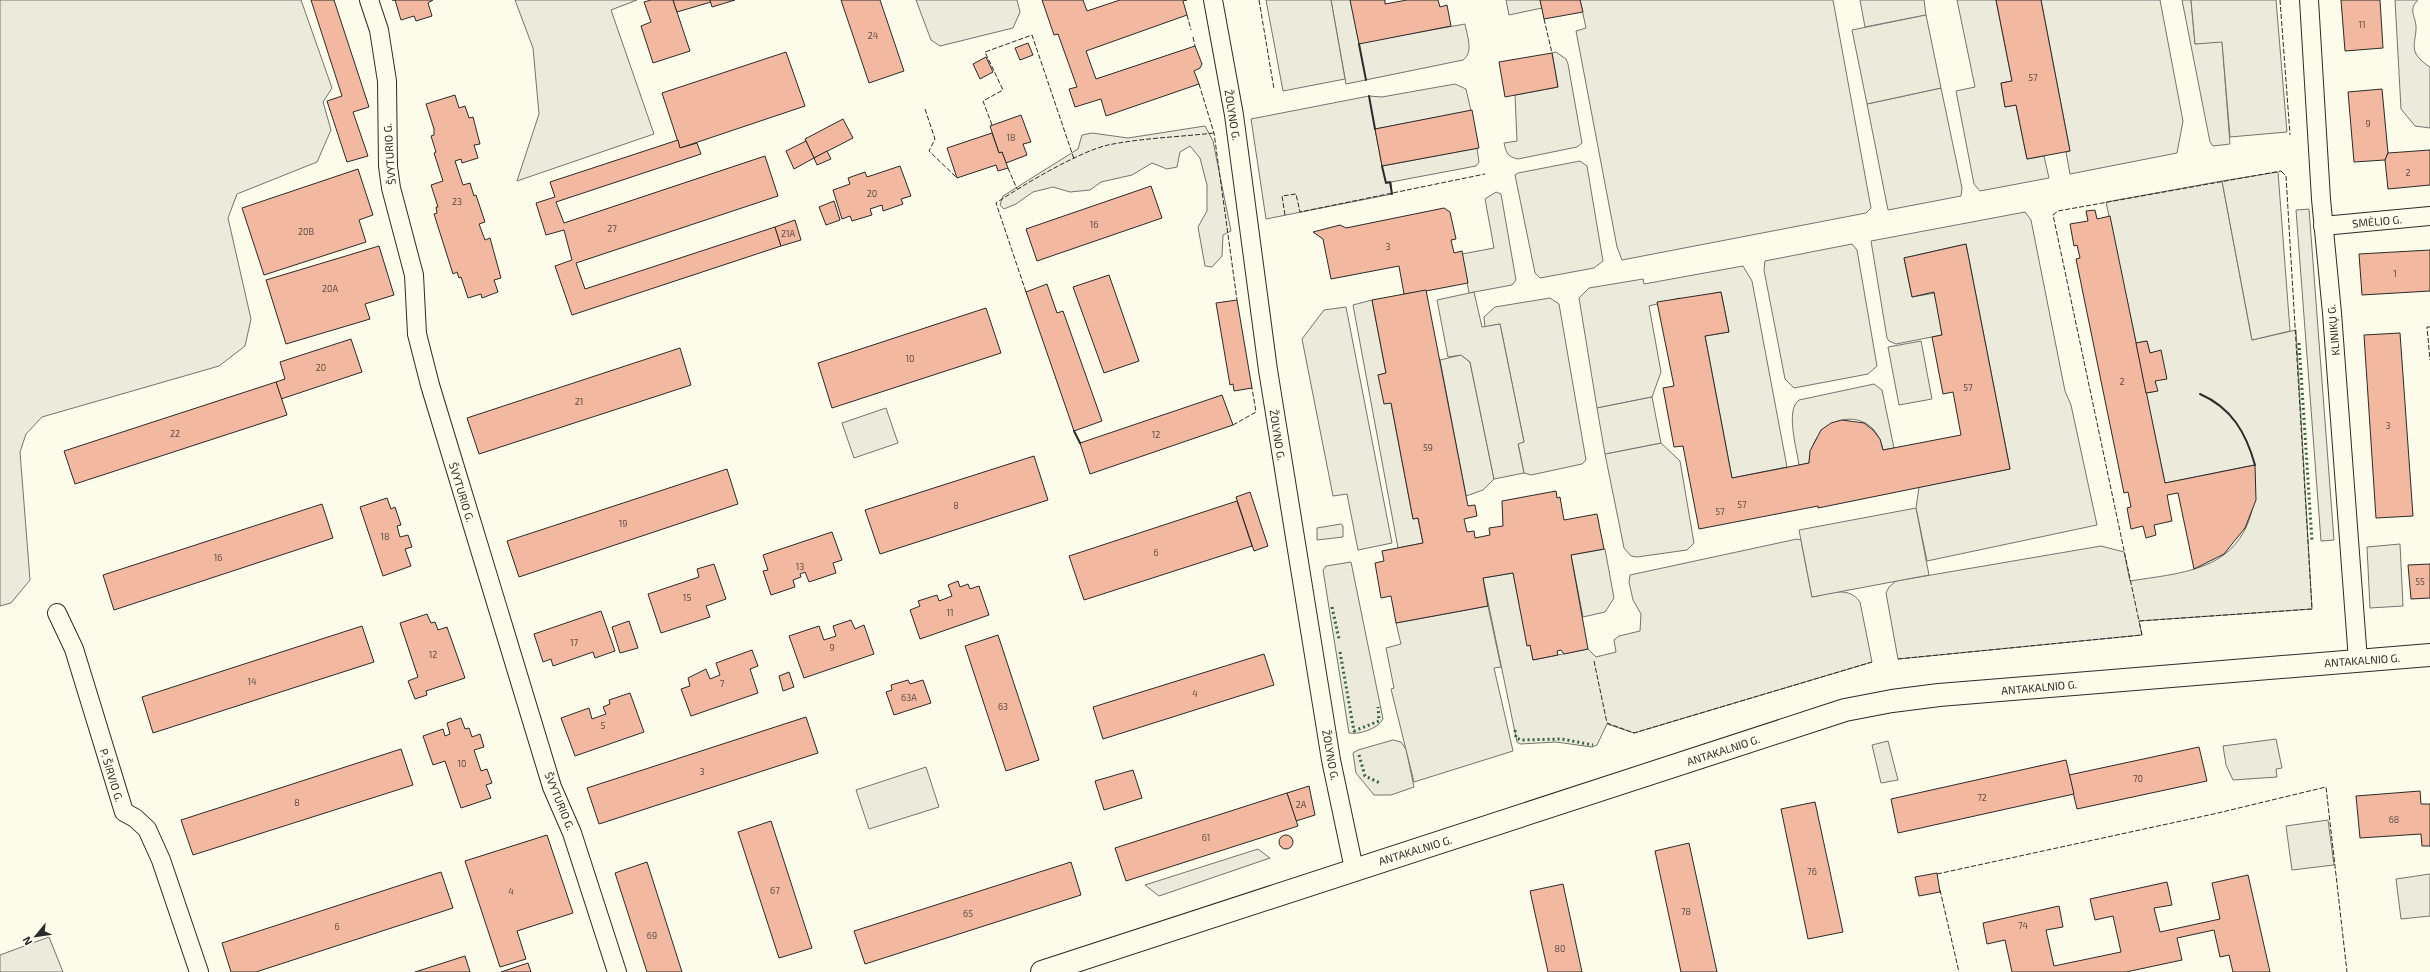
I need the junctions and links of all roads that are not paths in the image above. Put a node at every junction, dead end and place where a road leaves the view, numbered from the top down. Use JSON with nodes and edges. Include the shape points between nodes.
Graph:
{"nodes":[{"id":1,"x":369,"y":0,"type":"edge"},
{"id":2,"x":1213,"y":0,"type":"edge"},
{"id":3,"x":2309,"y":0,"type":"edge"},
{"id":4,"x":2430,"y":216,"type":"edge"},
{"id":5,"x":2323,"y":226,"type":"junction"},
{"id":6,"x":57,"y":613,"type":"dead end"},
{"id":7,"x":2430,"y":655,"type":"edge"},
{"id":8,"x":2358,"y":660,"type":"junction"},
{"id":9,"x":1354,"y":869,"type":"junction"},
{"id":10,"x":199,"y":972,"type":"edge"},
{"id":11,"x":617,"y":972,"type":"edge"},
{"id":12,"x":1042,"y":972,"type":"edge"}],
"edges":[{"from":1,"to":11,"type":"street","name":"ŠVYTURIO G.","via":[[379,30],[387,81],[391,188],[414,275],[416,334],[552,787],[572,833]]},
{"from":2,"to":9,"type":"street","name":"ŽOLYNO G.","via":[[1234,116],[1267,363],[1308,619],[1333,768]]},
{"from":3,"to":5,"type":"street","name":"KLINIKŲ G."},
{"from":4,"to":5,"type":"street","name":"SMĖLIO G."},
{"from":5,"to":8,"type":"street","name":"KLINIKŲ G.","via":[[2332,312]]},
{"from":6,"to":10,"type":"street","name":"P. ŠIRVIO G.","via":[[74,650],[124,812],[147,829],[161,860]]},
{"from":7,"to":8,"type":"main road","name":"ANTAKALNIO G."},
{"from":8,"to":9,"type":"main road","name":"ANTAKALNIO G.","via":[[1939,695],[1845,710]]},
{"from":9,"to":12,"type":"main road","name":"ANTAKALNIO G."}]}
